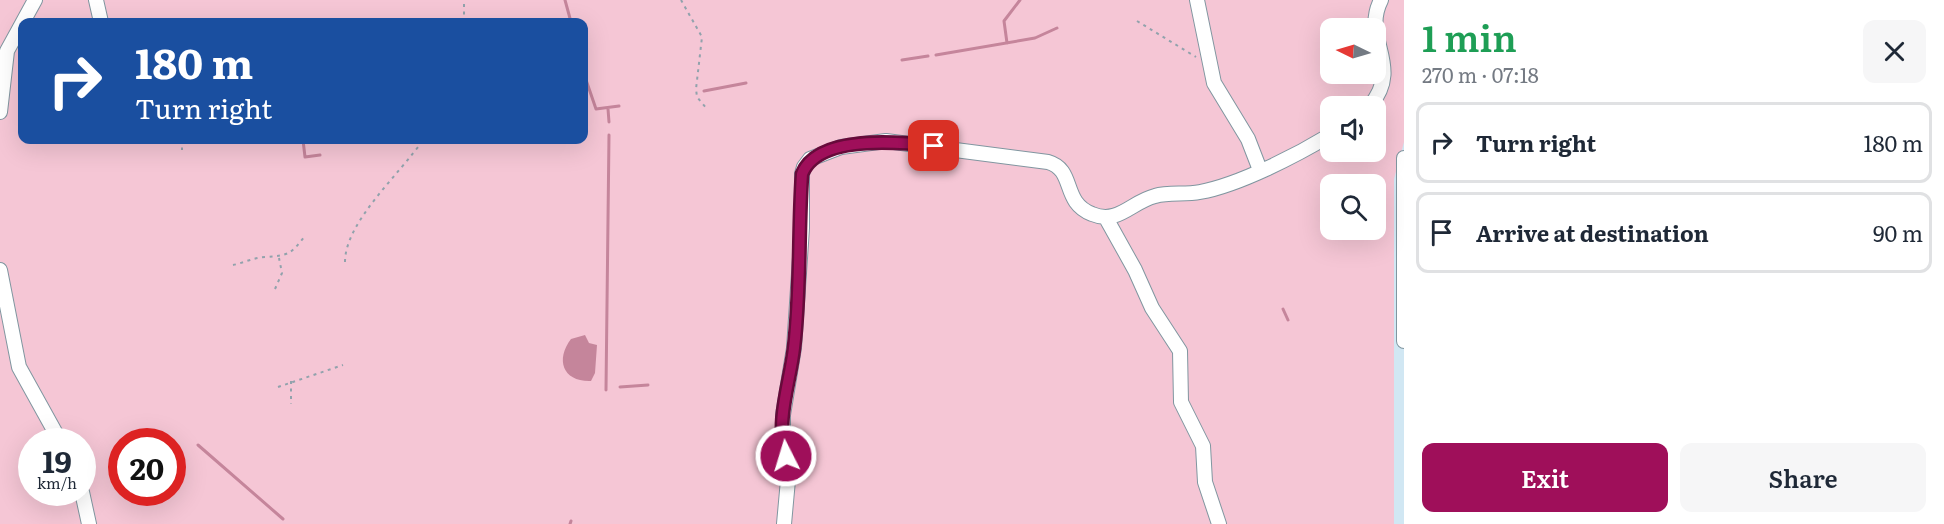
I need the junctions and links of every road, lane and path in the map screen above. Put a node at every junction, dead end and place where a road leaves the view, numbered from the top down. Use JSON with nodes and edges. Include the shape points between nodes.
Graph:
{"nodes":[{"id":1,"x":35,"y":0,"type":"edge"},
{"id":2,"x":96,"y":0,"type":"edge"},
{"id":3,"x":105,"y":0,"type":"edge"},
{"id":4,"x":464,"y":0,"type":"edge"},
{"id":5,"x":681,"y":0,"type":"edge"},
{"id":6,"x":1197,"y":0,"type":"edge"},
{"id":7,"x":1381,"y":0,"type":"edge"},
{"id":8,"x":25,"y":18,"type":"edge"},
{"id":9,"x":101,"y":18,"type":"edge"},
{"id":10,"x":101,"y":18,"type":"edge"},
{"id":11,"x":464,"y":18,"type":"edge"},
{"id":12,"x":1137,"y":21,"type":"dead end"},
{"id":13,"x":18,"y":31,"type":"edge"},
{"id":14,"x":1199,"y":60,"type":"dead end"},
{"id":15,"x":1379,"y":96,"type":"edge"},
{"id":16,"x":706,"y":109,"type":"dead end"},
{"id":17,"x":0,"y":112,"type":"edge"},
{"id":18,"x":1320,"y":141,"type":"edge"},
{"id":19,"x":182,"y":144,"type":"edge"},
{"id":20,"x":420,"y":144,"type":"edge"},
{"id":21,"x":182,"y":150,"type":"dead end"},
{"id":22,"x":1404,"y":158,"type":"edge"},
{"id":23,"x":1260,"y":170,"type":"junction"},
{"id":24,"x":1106,"y":218,"type":"junction"},
{"id":25,"x":305,"y":236,"type":"dead end"},
{"id":26,"x":279,"y":258,"type":"junction"},
{"id":27,"x":345,"y":262,"type":"dead end"},
{"id":28,"x":233,"y":265,"type":"dead end"},
{"id":29,"x":0,"y":270,"type":"edge"},
{"id":30,"x":275,"y":289,"type":"dead end"},
{"id":31,"x":1404,"y":341,"type":"edge"},
{"id":32,"x":344,"y":365,"type":"dead end"},
{"id":33,"x":291,"y":381,"type":"junction"},
{"id":34,"x":278,"y":387,"type":"dead end"},
{"id":35,"x":291,"y":404,"type":"dead end"},
{"id":36,"x":53,"y":428,"type":"edge"},
{"id":37,"x":85,"y":506,"type":"edge"},
{"id":38,"x":89,"y":524,"type":"edge"},
{"id":39,"x":784,"y":524,"type":"edge"},
{"id":40,"x":1219,"y":524,"type":"edge"}],
"edges":[{"from":1,"to":8,"type":"street"},
{"from":2,"to":9,"type":"street"},
{"from":3,"to":10,"type":"street"},
{"from":4,"to":11,"type":"path"},
{"from":5,"to":16,"type":"path","via":[[702,37],[696,89]]},
{"from":6,"to":23,"type":"street","via":[[1214,83],[1245,133]]},
{"from":7,"to":15,"type":"street","via":[[1377,17],[1388,78]]},
{"from":12,"to":14,"type":"path"},
{"from":13,"to":17,"type":"street","via":[[7,51]]},
{"from":18,"to":23,"type":"street"},
{"from":19,"to":21,"type":"path"},
{"from":20,"to":27,"type":"path","via":[[356,224],[345,249]]},
{"from":22,"to":31,"type":"street"},
{"from":23,"to":24,"type":"street","via":[[1202,192],[1158,195]]},
{"from":24,"to":39,"type":"street","via":[[1076,205],[1063,171],[1048,162],[886,141],[841,147],[810,159],[802,174],[794,348],[783,415],[788,480]]},
{"from":24,"to":40,"type":"street","via":[[1152,308],[1180,351],[1181,402],[1203,446],[1205,482]]},
{"from":25,"to":26,"type":"path"},
{"from":26,"to":28,"type":"path","via":[[267,256]]},
{"from":26,"to":30,"type":"path","via":[[282,273]]},
{"from":29,"to":36,"type":"street","via":[[19,367]]},
{"from":32,"to":33,"type":"path"},
{"from":33,"to":34,"type":"path"},
{"from":33,"to":35,"type":"path"},
{"from":37,"to":38,"type":"street"}]}
